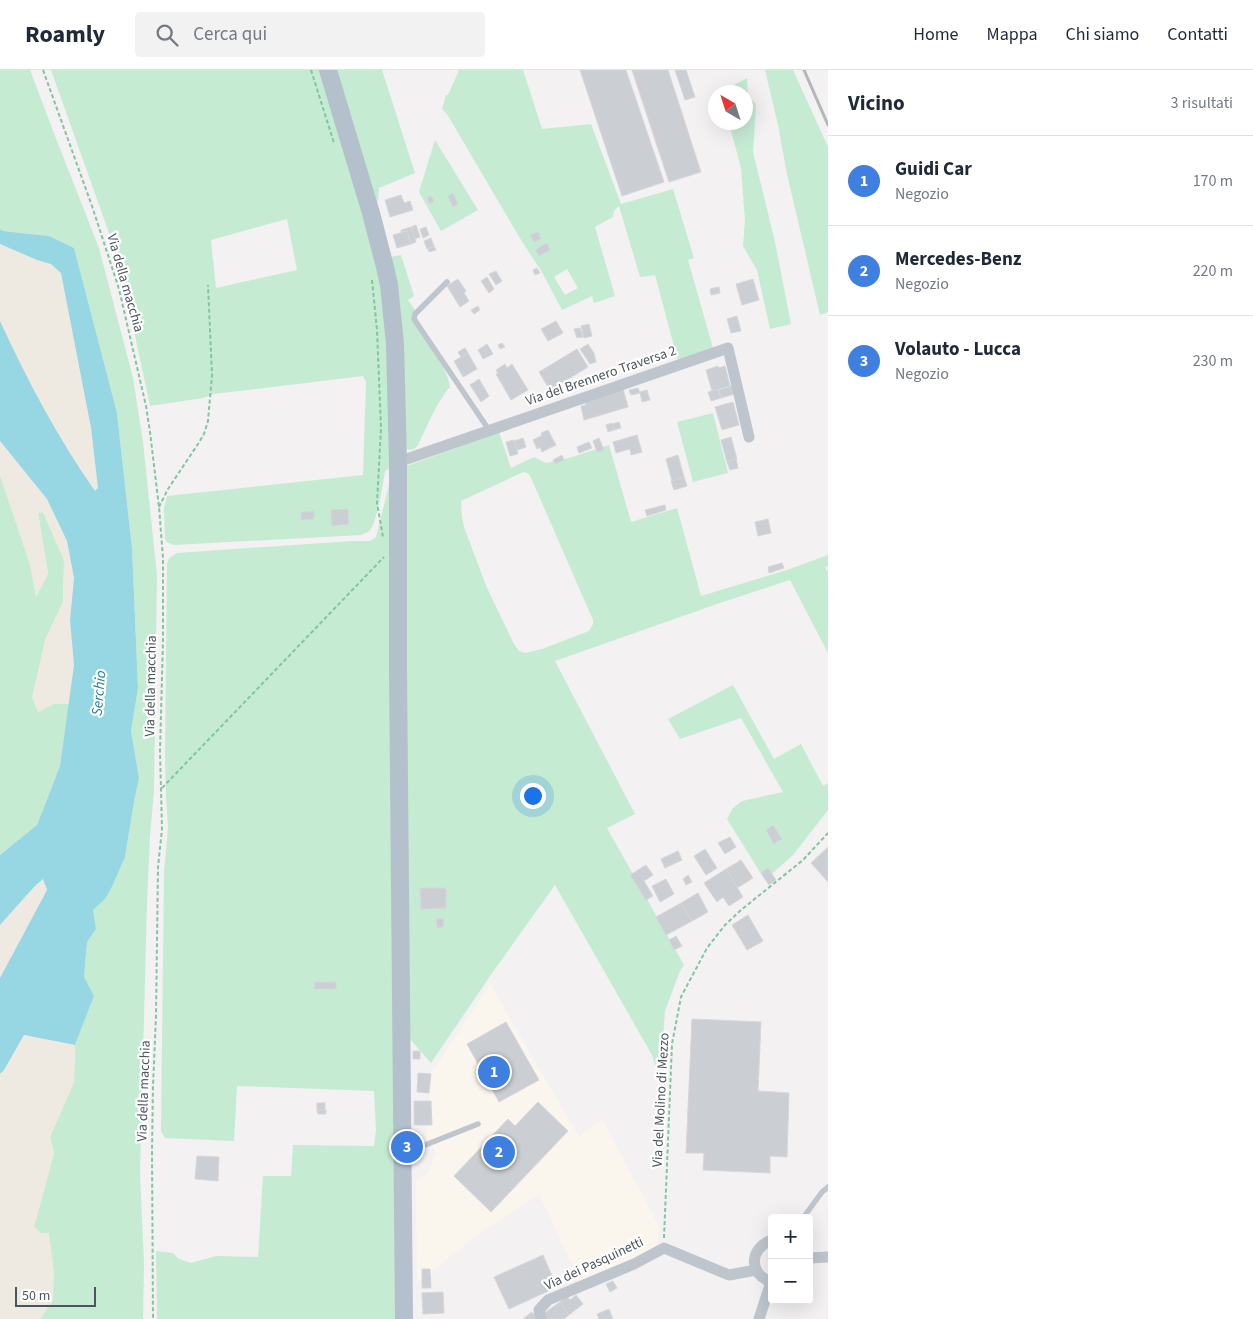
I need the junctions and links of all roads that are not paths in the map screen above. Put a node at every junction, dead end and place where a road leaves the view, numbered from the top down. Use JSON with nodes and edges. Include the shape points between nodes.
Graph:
{"nodes":[{"id":1,"x":328,"y":70,"type":"edge"},
{"id":2,"x":447,"y":282,"type":"dead end"},
{"id":3,"x":489,"y":430,"type":"junction"},
{"id":4,"x":749,"y":436,"type":"dead end"},
{"id":5,"x":398,"y":462,"type":"junction"},
{"id":6,"x":478,"y":1124,"type":"dead end"},
{"id":7,"x":403,"y":1153,"type":"junction"},
{"id":8,"x":828,"y":1187,"type":"edge"},
{"id":9,"x":806,"y":1214,"type":"edge"},
{"id":10,"x":768,"y":1242,"type":"edge"},
{"id":11,"x":828,"y":1256,"type":"edge"},
{"id":12,"x":813,"y":1258,"type":"edge"},
{"id":13,"x":756,"y":1270,"type":"junction"},
{"id":14,"x":768,"y":1281,"type":"edge"},
{"id":15,"x":768,"y":1291,"type":"edge"},
{"id":16,"x":404,"y":1319,"type":"edge"},
{"id":17,"x":541,"y":1319,"type":"edge"},
{"id":18,"x":759,"y":1319,"type":"edge"}],
"edges":[{"from":1,"to":5,"type":"main road","via":[[389,285],[395,344]]},
{"from":2,"to":3,"type":"lane","via":[[414,314],[414,319]]},
{"from":3,"to":4,"type":"street","name":"Via del Brennero Traversa 2","via":[[728,348]]},
{"from":3,"to":5,"type":"street","name":"Via del Brennero Traversa 2"},
{"from":5,"to":7,"type":"main road"},
{"from":6,"to":7,"type":"lane"},
{"from":7,"to":16,"type":"main road"},
{"from":8,"to":9,"type":"lane"},
{"from":10,"to":13,"type":"street","via":[[755,1255]]},
{"from":11,"to":12,"type":"street"},
{"from":13,"to":14,"type":"street"},
{"from":13,"to":17,"type":"street","name":"Via dei Pasquinetti","via":[[729,1275],[664,1248],[548,1300],[539,1310]]},
{"from":15,"to":18,"type":"street"}]}
